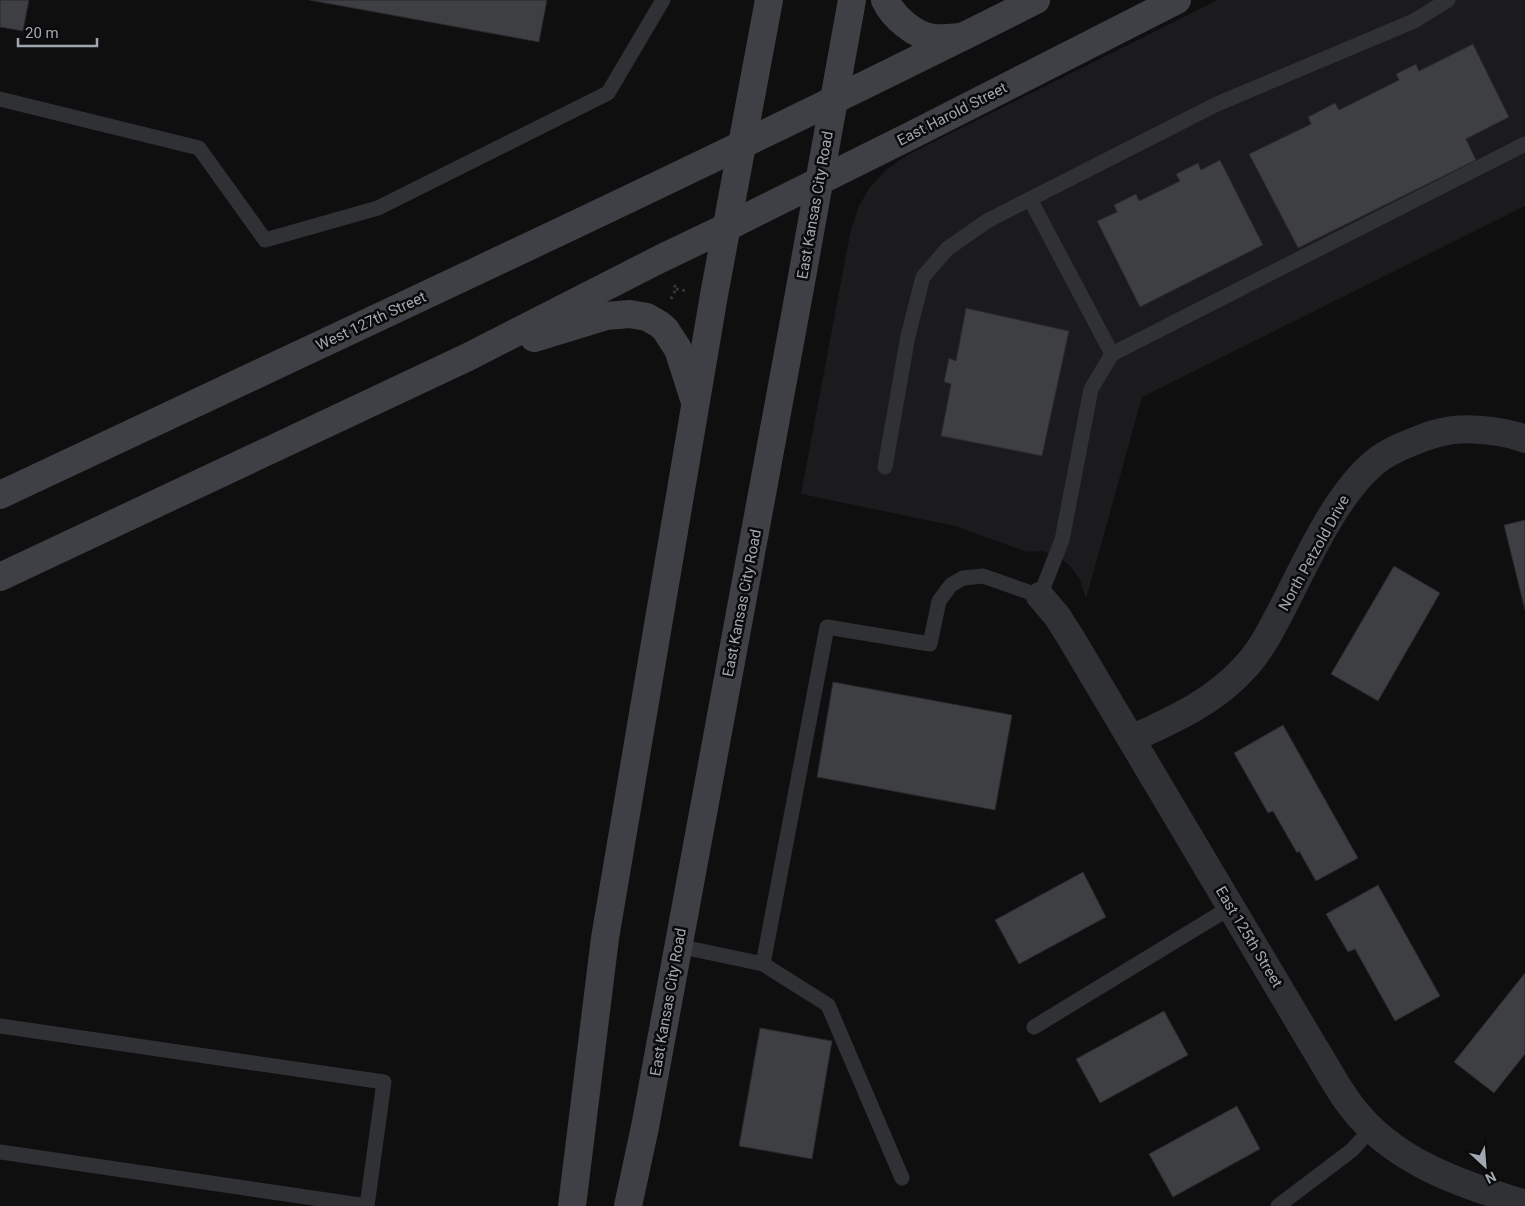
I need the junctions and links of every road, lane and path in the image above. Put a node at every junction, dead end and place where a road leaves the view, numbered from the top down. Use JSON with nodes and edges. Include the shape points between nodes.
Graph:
{"nodes":[{"id":1,"x":663,"y":0,"type":"edge"},
{"id":2,"x":769,"y":0,"type":"edge"},
{"id":3,"x":852,"y":0,"type":"edge"},
{"id":4,"x":886,"y":0,"type":"edge"},
{"id":5,"x":1036,"y":0,"type":"edge"},
{"id":6,"x":1177,"y":0,"type":"edge"},
{"id":7,"x":1448,"y":0,"type":"edge"},
{"id":8,"x":964,"y":36,"type":"junction"},
{"id":9,"x":0,"y":99,"type":"edge"},
{"id":10,"x":834,"y":101,"type":"junction"},
{"id":11,"x":1525,"y":144,"type":"edge"},
{"id":12,"x":741,"y":146,"type":"junction"},
{"id":13,"x":819,"y":181,"type":"junction"},
{"id":14,"x":1030,"y":199,"type":"junction"},
{"id":15,"x":727,"y":227,"type":"junction"},
{"id":16,"x":676,"y":289,"type":"dead end"},
{"id":17,"x":670,"y":302,"type":"dead end"},
{"id":18,"x":1112,"y":354,"type":"junction"},
{"id":19,"x":468,"y":357,"type":"junction"},
{"id":20,"x":696,"y":403,"type":"junction"},
{"id":21,"x":1525,"y":439,"type":"edge"},
{"id":22,"x":885,"y":467,"type":"dead end"},
{"id":23,"x":0,"y":495,"type":"edge"},
{"id":24,"x":0,"y":577,"type":"edge"},
{"id":25,"x":1040,"y":596,"type":"junction"},
{"id":26,"x":1131,"y":739,"type":"junction"},
{"id":27,"x":1231,"y":907,"type":"junction"},
{"id":28,"x":678,"y":946,"type":"junction"},
{"id":29,"x":763,"y":964,"type":"junction"},
{"id":30,"x":0,"y":1026,"type":"edge"},
{"id":31,"x":1034,"y":1027,"type":"dead end"},
{"id":32,"x":1371,"y":1128,"type":"junction"},
{"id":33,"x":0,"y":1152,"type":"edge"},
{"id":34,"x":902,"y":1178,"type":"dead end"},
{"id":35,"x":1525,"y":1204,"type":"edge"},
{"id":36,"x":367,"y":1206,"type":"edge"},
{"id":37,"x":572,"y":1206,"type":"edge"},
{"id":38,"x":628,"y":1206,"type":"edge"},
{"id":39,"x":1278,"y":1206,"type":"edge"}],
"edges":[{"from":1,"to":9,"type":"lane","via":[[608,93],[378,208],[266,240],[199,148]]},
{"from":2,"to":12,"type":"main road"},
{"from":3,"to":10,"type":"main road","name":"East Kansas City Road"},
{"from":4,"to":8,"type":"main road","via":[[902,22],[916,31],[933,38]]},
{"from":5,"to":8,"type":"main road"},
{"from":6,"to":13,"type":"main road","name":"East Harold Street"},
{"from":7,"to":14,"type":"lane","via":[[1414,21],[1217,104]]},
{"from":8,"to":10,"type":"main road"},
{"from":10,"to":12,"type":"main road"},
{"from":10,"to":13,"type":"main road","name":"East Kansas City Road"},
{"from":11,"to":18,"type":"lane"},
{"from":12,"to":15,"type":"main road"},
{"from":12,"to":23,"type":"main road","name":"West 127th Street"},
{"from":13,"to":15,"type":"main road","name":"East Harold Street"},
{"from":13,"to":28,"type":"main road","name":"East Kansas City Road"},
{"from":14,"to":18,"type":"lane"},
{"from":14,"to":22,"type":"lane","via":[[987,221],[946,249],[923,277],[908,336]]},
{"from":15,"to":19,"type":"main road"},
{"from":15,"to":20,"type":"main road"},
{"from":16,"to":17,"type":"path"},
{"from":18,"to":25,"type":"lane","via":[[1090,389],[1062,540]]},
{"from":19,"to":20,"type":"main road","via":[[606,316],[630,314],[647,318],[665,329],[678,349]]},
{"from":19,"to":24,"type":"main road"},
{"from":20,"to":37,"type":"main road","via":[[605,938]]},
{"from":21,"to":26,"type":"street","name":"North Petzold Drive","via":[[1513,434],[1465,428],[1440,431],[1396,448],[1375,462],[1358,478],[1332,516],[1249,664],[1214,696]]},
{"from":25,"to":26,"type":"street","name":"East 125th Street","via":[[1071,638]]},
{"from":25,"to":29,"type":"lane","via":[[983,576],[963,578],[951,585],[939,601],[930,644],[827,627]]},
{"from":26,"to":27,"type":"street","name":"East 125th Street"},
{"from":27,"to":31,"type":"lane"},
{"from":27,"to":32,"type":"street","name":"East 125th Street","via":[[1351,1106]]},
{"from":28,"to":29,"type":"lane"},
{"from":28,"to":38,"type":"main road","name":"East Kansas City Road"},
{"from":29,"to":34,"type":"lane","via":[[828,1005]]},
{"from":30,"to":36,"type":"lane","via":[[384,1082]]},
{"from":32,"to":35,"type":"street","name":"East 125th Street","via":[[1395,1149],[1422,1165]]},
{"from":32,"to":39,"type":"lane","via":[[1352,1150]]},
{"from":33,"to":36,"type":"lane"}]}
